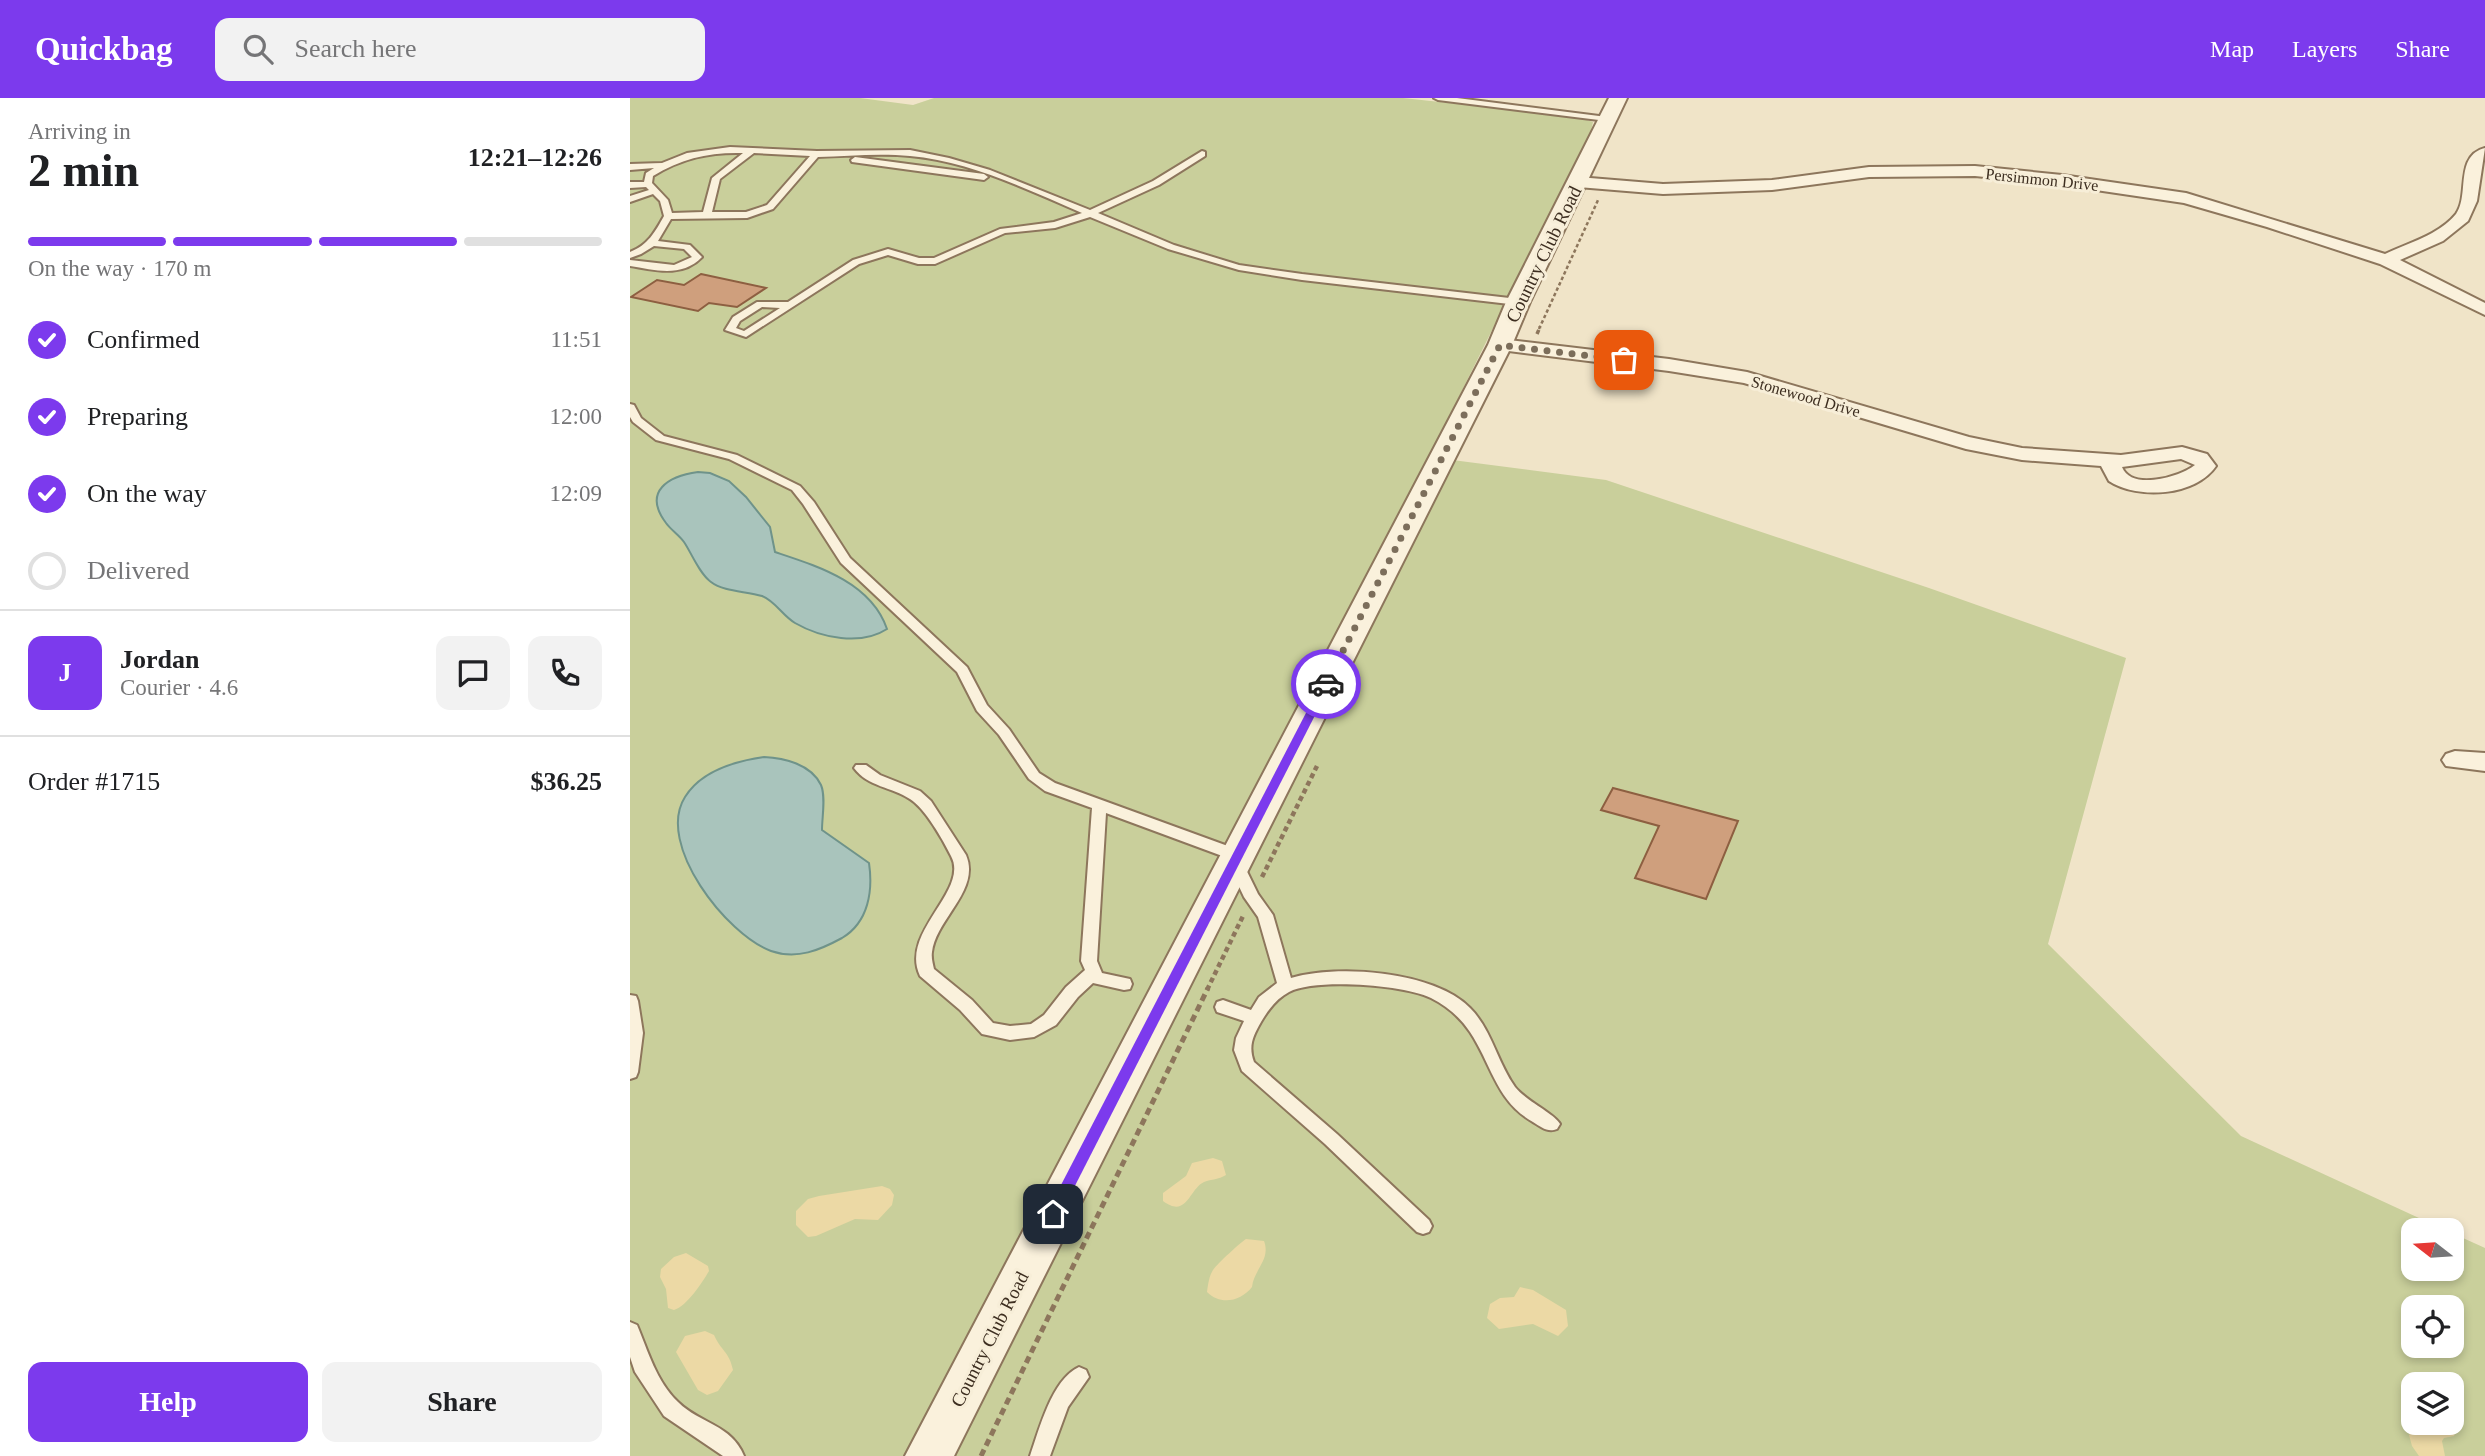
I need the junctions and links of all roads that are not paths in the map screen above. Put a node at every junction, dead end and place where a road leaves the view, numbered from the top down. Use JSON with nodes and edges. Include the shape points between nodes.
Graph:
{"nodes":[{"id":1,"x":1438,"y":98,"type":"edge"},
{"id":2,"x":1613,"y":108,"type":"edge"},
{"id":3,"x":752,"y":150,"type":"junction"},
{"id":4,"x":2485,"y":153,"type":"edge"},
{"id":5,"x":816,"y":154,"type":"junction"},
{"id":6,"x":1202,"y":154,"type":"dead end"},
{"id":7,"x":660,"y":165,"type":"junction"},
{"id":8,"x":630,"y":167,"type":"edge"},
{"id":9,"x":1000,"y":178,"type":"junction"},
{"id":10,"x":630,"y":185,"type":"edge"},
{"id":11,"x":1590,"y":186,"type":"junction"},
{"id":12,"x":651,"y":187,"type":"junction"},
{"id":13,"x":630,"y":199,"type":"edge"},
{"id":14,"x":1089,"y":214,"type":"junction"},
{"id":15,"x":707,"y":215,"type":"junction"},
{"id":16,"x":668,"y":216,"type":"junction"},
{"id":17,"x":654,"y":243,"type":"junction"},
{"id":18,"x":630,"y":255,"type":"edge"},
{"id":19,"x":2386,"y":260,"type":"junction"},
{"id":20,"x":630,"y":263,"type":"edge"},
{"id":21,"x":1517,"y":302,"type":"junction"},
{"id":22,"x":790,"y":305,"type":"junction"},
{"id":23,"x":2485,"y":310,"type":"edge"},
{"id":24,"x":1515,"y":347,"type":"junction"},
{"id":25,"x":630,"y":407,"type":"edge"},
{"id":26,"x":2110,"y":461,"type":"dead end"},
{"id":27,"x":2455,"y":760,"type":"dead end"},
{"id":28,"x":2485,"y":762,"type":"edge"},
{"id":29,"x":861,"y":768,"type":"dead end"},
{"id":30,"x":1099,"y":806,"type":"junction"},
{"id":31,"x":1235,"y":860,"type":"junction"},
{"id":32,"x":1094,"y":972,"type":"junction"},
{"id":33,"x":1124,"y":984,"type":"dead end"},
{"id":34,"x":1285,"y":984,"type":"junction"},
{"id":35,"x":630,"y":1001,"type":"edge"},
{"id":36,"x":1223,"y":1007,"type":"dead end"},
{"id":37,"x":1255,"y":1018,"type":"junction"},
{"id":38,"x":630,"y":1072,"type":"edge"},
{"id":39,"x":1551,"y":1124,"type":"dead end"},
{"id":40,"x":1423,"y":1226,"type":"dead end"},
{"id":41,"x":630,"y":1331,"type":"edge"},
{"id":42,"x":1079,"y":1377,"type":"dead end"},
{"id":43,"x":734,"y":1456,"type":"edge"},
{"id":44,"x":929,"y":1456,"type":"edge"},
{"id":45,"x":1040,"y":1456,"type":"edge"}],
"edges":[{"from":1,"to":2,"type":"lane"},
{"from":2,"to":11,"type":"street","name":"Country Club Road"},
{"from":3,"to":5,"type":"lane"},
{"from":3,"to":7,"type":"lane","via":[[705,152]]},
{"from":3,"to":15,"type":"lane","via":[[716,178]]},
{"from":4,"to":19,"type":"street","via":[[2471,172],[2471,201],[2452,228]]},
{"from":5,"to":9,"type":"lane"},
{"from":5,"to":9,"type":"lane","via":[[910,153],[960,163]]},
{"from":5,"to":15,"type":"lane","via":[[770,207],[747,215]]},
{"from":6,"to":14,"type":"lane","via":[[1156,183]]},
{"from":7,"to":8,"type":"lane"},
{"from":7,"to":12,"type":"lane","via":[[649,175]]},
{"from":9,"to":14,"type":"lane"},
{"from":10,"to":12,"type":"lane"},
{"from":11,"to":19,"type":"street","name":"Persimmon Drive","via":[[1663,189],[1772,185],[1870,172],[1989,173],[2186,198]]},
{"from":11,"to":21,"type":"street","name":"Country Club Road"},
{"from":12,"to":13,"type":"lane"},
{"from":12,"to":16,"type":"lane","via":[[664,200]]},
{"from":14,"to":21,"type":"lane","via":[[1158,244],[1264,273]]},
{"from":14,"to":22,"type":"lane","via":[[1055,225],[1003,232],[935,261],[882,254],[856,262]]},
{"from":15,"to":16,"type":"lane"},
{"from":16,"to":17,"type":"lane"},
{"from":17,"to":18,"type":"lane"},
{"from":17,"to":20,"type":"lane","via":[[687,247],[697,257],[676,269]]},
{"from":19,"to":23,"type":"street","name":"Persimmon Drive"},
{"from":21,"to":24,"type":"street","name":"Country Club Road"},
{"from":22,"to":22,"type":"lane","via":[[746,334],[730,330],[736,319],[760,304]]},
{"from":24,"to":26,"type":"street","name":"Stonewood Drive","via":[[1747,378],[1966,443],[2040,456]]},
{"from":24,"to":31,"type":"street","name":"Country Club Road"},
{"from":25,"to":30,"type":"lane","via":[[637,420],[660,438],[733,457],[796,488],[845,560],[962,670],[982,708],[1034,776]]},
{"from":27,"to":28,"type":"street"},
{"from":29,"to":32,"type":"lane","via":[[926,805],[961,859],[960,883],[930,933],[924,953],[926,972],[988,1029],[1010,1033],[1034,1030],[1050,1020]]},
{"from":30,"to":31,"type":"lane","via":[[1231,853]]},
{"from":30,"to":32,"type":"lane","via":[[1089,961]]},
{"from":31,"to":34,"type":"lane","via":[[1265,915]]},
{"from":31,"to":44,"type":"street","name":"Country Club Road"},
{"from":32,"to":33,"type":"lane","via":[[1097,978]]},
{"from":34,"to":37,"type":"lane"},
{"from":34,"to":39,"type":"lane","via":[[1390,980],[1426,989],[1457,1004],[1476,1027],[1496,1071],[1520,1103]]},
{"from":35,"to":38,"type":"lane","via":[[635,1033]]},
{"from":36,"to":37,"type":"lane"},
{"from":37,"to":40,"type":"lane","via":[[1242,1050],[1248,1066]]},
{"from":41,"to":43,"type":"lane","via":[[646,1372],[671,1409],[729,1446]]},
{"from":42,"to":45,"type":"lane","via":[[1060,1401]]}]}
